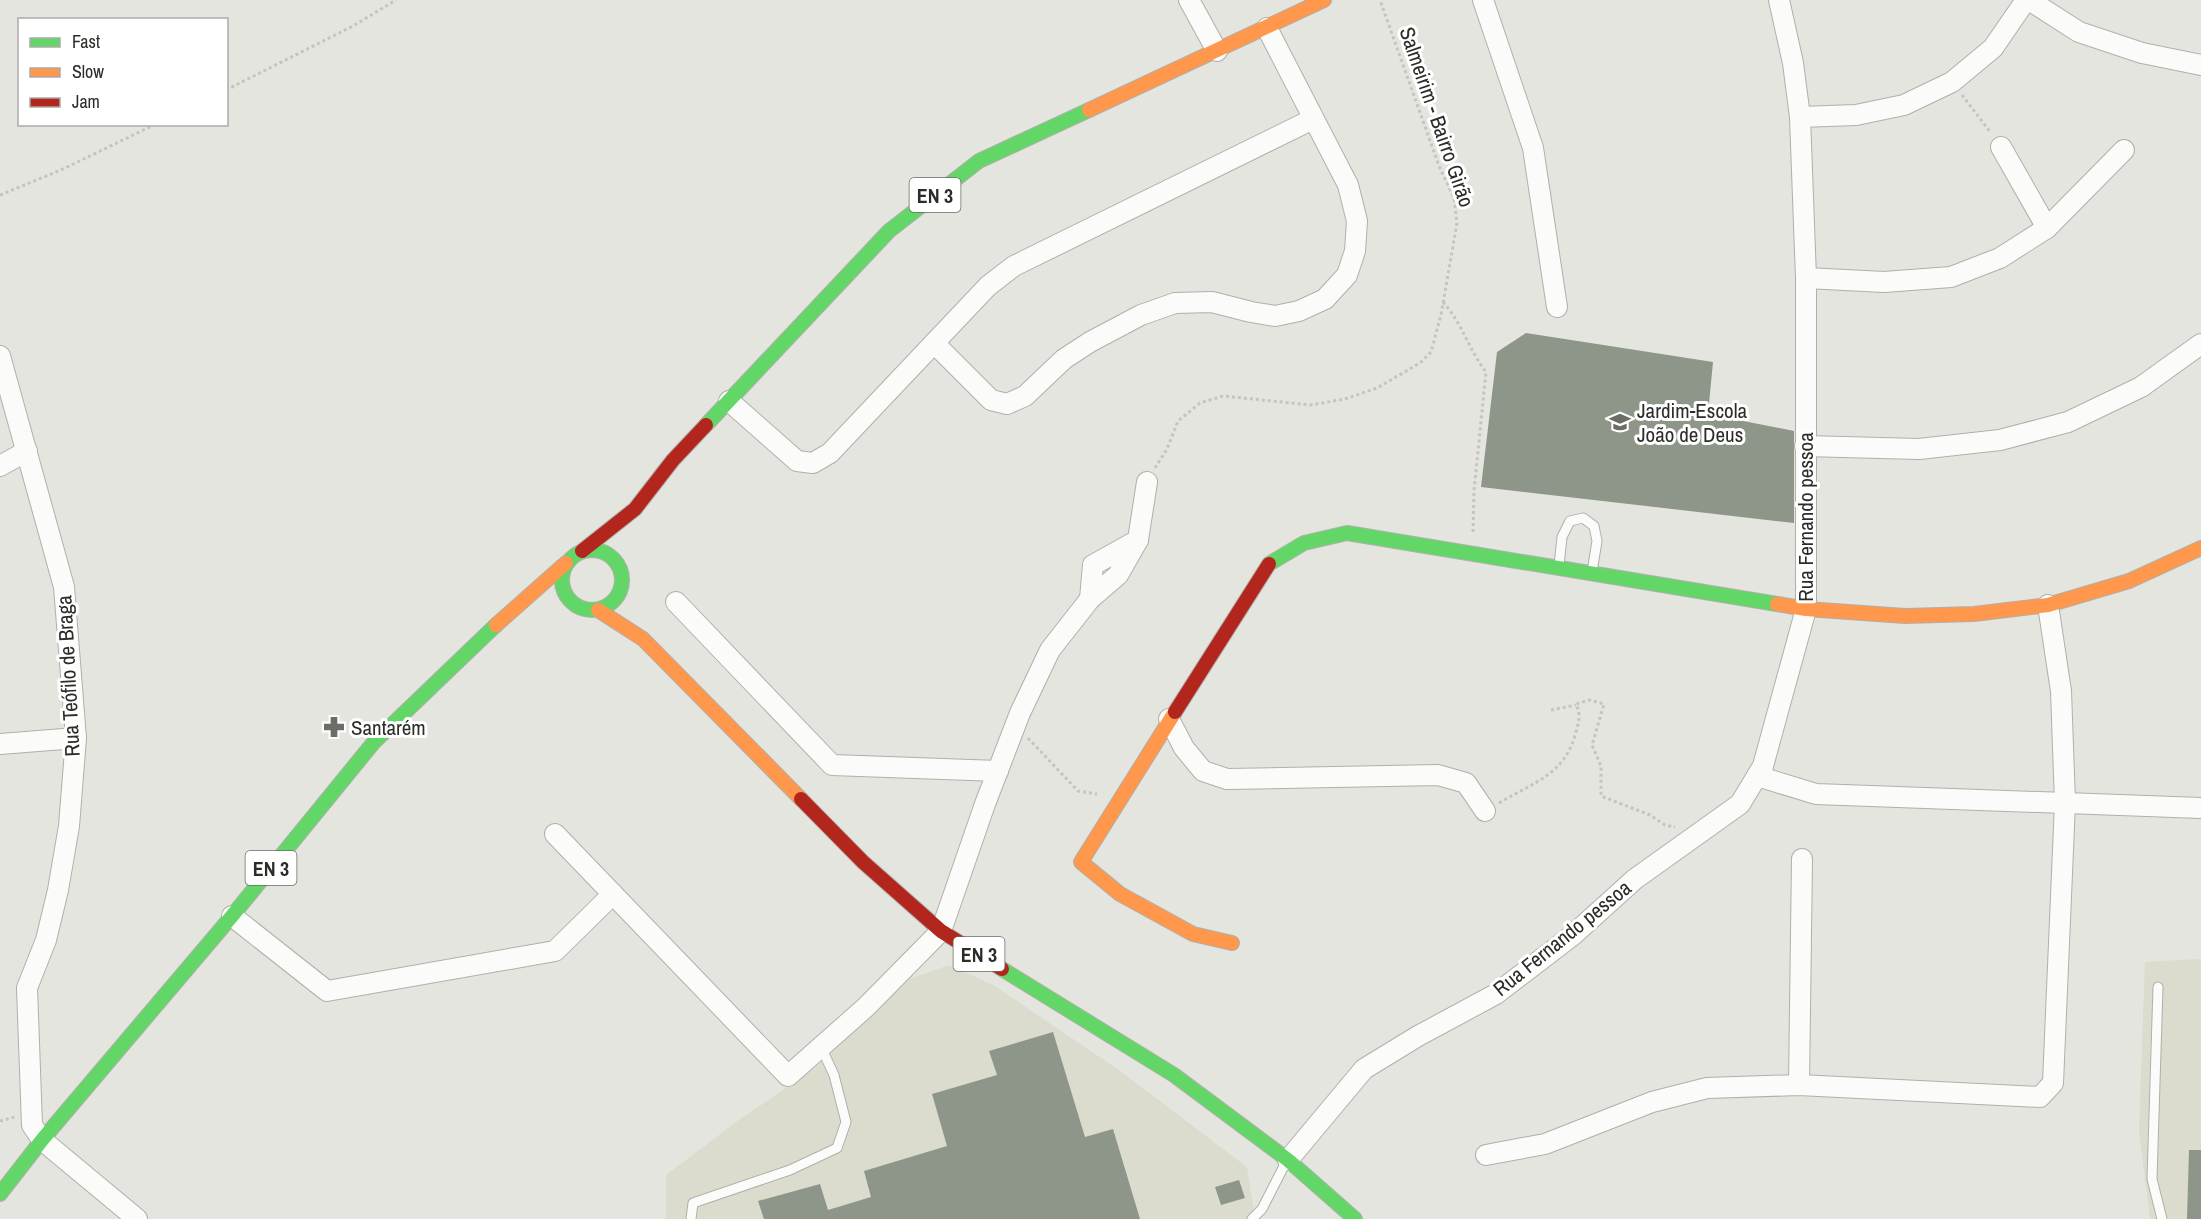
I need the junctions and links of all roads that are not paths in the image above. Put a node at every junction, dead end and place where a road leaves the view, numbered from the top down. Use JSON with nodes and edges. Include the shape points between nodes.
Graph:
{"nodes":[{"id":1,"x":1189,"y":0,"type":"edge"},
{"id":2,"x":1324,"y":0,"type":"edge"},
{"id":3,"x":1483,"y":0,"type":"edge"},
{"id":4,"x":1779,"y":0,"type":"edge"},
{"id":5,"x":2027,"y":0,"type":"edge"},
{"id":6,"x":1267,"y":28,"type":"junction"},
{"id":7,"x":1217,"y":51,"type":"junction"},
{"id":8,"x":2201,"y":65,"type":"edge"},
{"id":9,"x":1800,"y":117,"type":"junction"},
{"id":10,"x":1313,"y":119,"type":"junction"},
{"id":11,"x":2001,"y":147,"type":"road end"},
{"id":12,"x":2124,"y":150,"type":"dead end"},
{"id":13,"x":2047,"y":228,"type":"junction"},
{"id":14,"x":1806,"y":278,"type":"junction"},
{"id":15,"x":1557,"y":307,"type":"dead end"},
{"id":16,"x":934,"y":343,"type":"junction"},
{"id":17,"x":2201,"y":344,"type":"edge"},
{"id":18,"x":0,"y":356,"type":"edge"},
{"id":19,"x":729,"y":401,"type":"junction"},
{"id":20,"x":1805,"y":446,"type":"junction"},
{"id":21,"x":27,"y":451,"type":"junction"},
{"id":22,"x":0,"y":466,"type":"edge"},
{"id":23,"x":1147,"y":482,"type":"road end"},
{"id":24,"x":635,"y":509,"type":"junction"},
{"id":25,"x":628,"y":531,"type":"dead end"},
{"id":26,"x":2201,"y":548,"type":"edge"},
{"id":27,"x":582,"y":551,"type":"junction"},
{"id":28,"x":567,"y":563,"type":"junction"},
{"id":29,"x":1558,"y":569,"type":"junction"},
{"id":30,"x":1591,"y":574,"type":"junction"},
{"id":31,"x":622,"y":586,"type":"junction"},
{"id":32,"x":676,"y":602,"type":"dead end"},
{"id":33,"x":573,"y":603,"type":"junction"},
{"id":34,"x":629,"y":604,"type":"dead end"},
{"id":35,"x":2048,"y":604,"type":"junction"},
{"id":36,"x":558,"y":605,"type":"dead end"},
{"id":37,"x":536,"y":607,"type":"dead end"},
{"id":38,"x":513,"y":609,"type":"junction"},
{"id":39,"x":1806,"y":609,"type":"junction"},
{"id":40,"x":598,"y":610,"type":"junction"},
{"id":41,"x":636,"y":621,"type":"dead end"},
{"id":42,"x":644,"y":639,"type":"junction"},
{"id":43,"x":1169,"y":719,"type":"junction"},
{"id":44,"x":76,"y":738,"type":"junction"},
{"id":45,"x":0,"y":744,"type":"edge"},
{"id":46,"x":998,"y":771,"type":"junction"},
{"id":47,"x":1757,"y":776,"type":"junction"},
{"id":48,"x":2066,"y":803,"type":"junction"},
{"id":49,"x":2201,"y":808,"type":"edge"},
{"id":50,"x":1485,"y":811,"type":"road end"},
{"id":51,"x":555,"y":834,"type":"dead end"},
{"id":52,"x":1802,"y":859,"type":"dead end"},
{"id":53,"x":613,"y":894,"type":"junction"},
{"id":54,"x":232,"y":916,"type":"junction"},
{"id":55,"x":940,"y":931,"type":"junction"},
{"id":56,"x":1232,"y":943,"type":"dead end"},
{"id":57,"x":2158,"y":987,"type":"dead end"},
{"id":58,"x":821,"y":1047,"type":"junction"},
{"id":59,"x":1799,"y":1085,"type":"junction"},
{"id":60,"x":42,"y":1140,"type":"junction"},
{"id":61,"x":1486,"y":1155,"type":"dead end"},
{"id":62,"x":1287,"y":1160,"type":"junction"},
{"id":63,"x":0,"y":1194,"type":"edge"},
{"id":64,"x":137,"y":1219,"type":"edge"},
{"id":65,"x":691,"y":1219,"type":"edge"},
{"id":66,"x":1252,"y":1219,"type":"edge"},
{"id":67,"x":1355,"y":1219,"type":"edge"},
{"id":68,"x":2162,"y":1219,"type":"edge"}],
"edges":[{"from":1,"to":7,"type":"street"},
{"from":2,"to":6,"type":"main road","number":"EN 3"},
{"from":3,"to":15,"type":"street","via":[[1533,148]]},
{"from":4,"to":9,"type":"street","name":"Rua Fernando pessoa"},
{"from":5,"to":8,"type":"street","via":[[2079,32],[2142,53]]},
{"from":5,"to":9,"type":"street","via":[[1994,48],[1952,82],[1904,105],[1856,115]]},
{"from":6,"to":7,"type":"main road","number":"EN 3"},
{"from":6,"to":10,"type":"street"},
{"from":7,"to":19,"type":"main road","number":"EN 3","via":[[979,161],[889,231]]},
{"from":9,"to":14,"type":"street","name":"Rua Fernando pessoa"},
{"from":10,"to":16,"type":"street","via":[[1014,266],[988,286]]},
{"from":10,"to":16,"type":"street","via":[[1348,186],[1357,221],[1355,251],[1347,275],[1325,299],[1275,316],[1212,302],[1175,303],[1141,315],[1090,342],[1064,359],[1025,396],[1007,404],[991,400]]},
{"from":11,"to":13,"type":"street"},
{"from":12,"to":13,"type":"street"},
{"from":13,"to":14,"type":"street","via":[[2000,258],[1951,277],[1884,282]]},
{"from":14,"to":20,"type":"street","name":"Rua Fernando pessoa"},
{"from":16,"to":19,"type":"street","via":[[830,453],[813,463],[797,461]]},
{"from":17,"to":20,"type":"street","via":[[2141,387],[2068,422],[2000,440],[1920,449]]},
{"from":18,"to":21,"type":"street","name":"Rua Teófilo de Braga"},
{"from":19,"to":24,"type":"main road","number":"EN 3","via":[[673,460]]},
{"from":20,"to":39,"type":"street","name":"Rua Fernando pessoa"},
{"from":21,"to":22,"type":"street"},
{"from":21,"to":44,"type":"street","name":"Rua Teófilo de Braga","via":[[64,587]]},
{"from":23,"to":46,"type":"street","via":[[1138,540],[1118,575],[1090,599],[1050,650]]},
{"from":24,"to":25,"type":"main road","number":"EN 3"},
{"from":24,"to":27,"type":"main road","number":"EN 3"},
{"from":26,"to":35,"type":"main road","via":[[2129,581]]},
{"from":27,"to":28,"type":"main road","number":"EN 3"},
{"from":27,"to":31,"type":"main road","via":[[601,551],[619,558]]},
{"from":28,"to":33,"type":"main road","via":[[561,580]]},
{"from":28,"to":38,"type":"main road","number":"EN 3"},
{"from":29,"to":30,"type":"main road"},
{"from":29,"to":30,"type":"lane","via":[[1562,537],[1570,521],[1583,518],[1594,526],[1597,541]]},
{"from":29,"to":43,"type":"main road","via":[[1347,533],[1304,543],[1266,566]]},
{"from":30,"to":39,"type":"main road"},
{"from":31,"to":34,"type":"main road"},
{"from":31,"to":40,"type":"main road","via":[[613,602]]},
{"from":32,"to":46,"type":"street","via":[[832,765]]},
{"from":33,"to":36,"type":"main road","number":"EN 3"},
{"from":33,"to":40,"type":"main road","number":"EN 3"},
{"from":35,"to":39,"type":"main road","via":[[1974,614],[1905,616]]},
{"from":35,"to":48,"type":"street","via":[[2061,691]]},
{"from":37,"to":38,"type":"main road"},
{"from":38,"to":54,"type":"main road","number":"EN 3","via":[[374,742]]},
{"from":39,"to":47,"type":"street","name":"Rua Fernando pessoa"},
{"from":40,"to":42,"type":"main road","number":"EN 3"},
{"from":41,"to":42,"type":"main road","number":"EN 3"},
{"from":42,"to":55,"type":"main road","number":"EN 3","via":[[863,862]]},
{"from":43,"to":50,"type":"street","via":[[1184,748],[1203,771],[1227,779],[1438,775],[1466,783]]},
{"from":43,"to":56,"type":"main road","via":[[1081,862],[1120,894],[1193,934]]},
{"from":44,"to":45,"type":"street"},
{"from":44,"to":60,"type":"street","name":"Rua Teófilo de Braga","via":[[69,826],[58,890],[46,940],[27,988],[32,1125]]},
{"from":46,"to":55,"type":"street"},
{"from":47,"to":48,"type":"street","via":[[1816,794]]},
{"from":47,"to":62,"type":"street","name":"Rua Fernando pessoa","via":[[1740,804],[1635,879],[1573,935],[1496,994],[1364,1069]]},
{"from":48,"to":49,"type":"street"},
{"from":48,"to":59,"type":"street","via":[[2053,1083],[2040,1097]]},
{"from":51,"to":53,"type":"street"},
{"from":52,"to":59,"type":"street"},
{"from":53,"to":54,"type":"street","via":[[555,951],[327,990]]},
{"from":53,"to":58,"type":"street","via":[[788,1076]]},
{"from":54,"to":60,"type":"main road","number":"EN 3"},
{"from":55,"to":58,"type":"street"},
{"from":55,"to":62,"type":"main road","number":"EN 3","via":[[1174,1075]]},
{"from":57,"to":68,"type":"lane","via":[[2152,1179]]},
{"from":58,"to":65,"type":"lane","via":[[834,1075],[846,1122],[837,1148],[790,1170],[693,1203]]},
{"from":59,"to":61,"type":"street","via":[[1707,1088],[1652,1102],[1545,1144]]},
{"from":60,"to":63,"type":"main road","number":"EN 3"},
{"from":60,"to":64,"type":"street"},
{"from":62,"to":66,"type":"lane","via":[[1262,1209]]},
{"from":62,"to":67,"type":"main road","number":"EN 3"}]}
